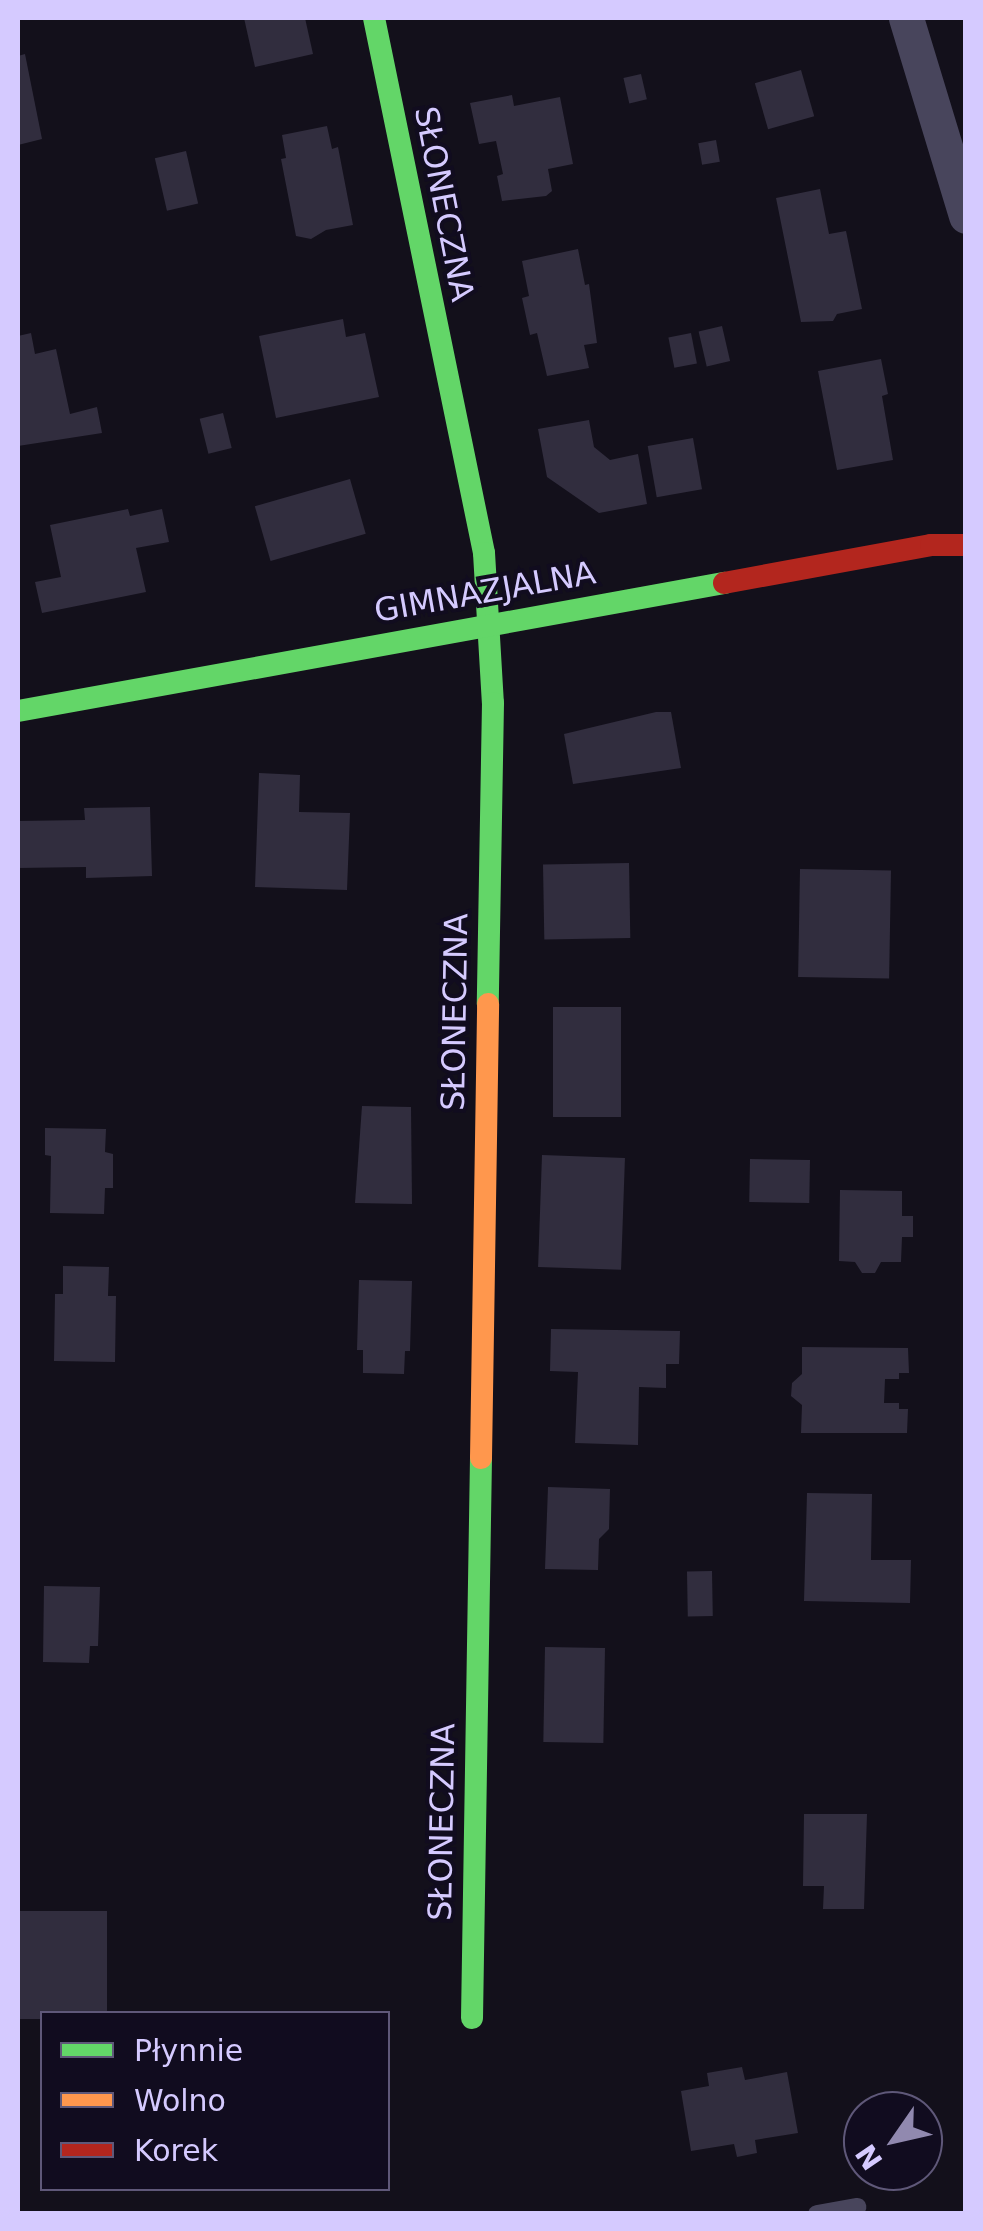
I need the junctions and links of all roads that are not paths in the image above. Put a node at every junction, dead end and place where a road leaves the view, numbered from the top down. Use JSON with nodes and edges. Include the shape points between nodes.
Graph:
{"nodes":[{"id":1,"x":374,"y":18,"type":"edge"},
{"id":2,"x":906,"y":18,"type":"edge"},
{"id":3,"x":966,"y":216,"type":"edge"},
{"id":4,"x":966,"y":545,"type":"edge"},
{"id":5,"x":487,"y":625,"type":"junction"},
{"id":6,"x":18,"y":711,"type":"edge"},
{"id":7,"x":472,"y":2018,"type":"dead end"},
{"id":8,"x":857,"y":2207,"type":"dead end"},
{"id":9,"x":817,"y":2214,"type":"edge"}],
"edges":[{"from":1,"to":5,"type":"street","name":"SŁONECZNA","via":[[484,553]]},
{"from":2,"to":3,"type":"street"},
{"from":4,"to":5,"type":"street","name":"GIMNAZJALNA","via":[[931,545]]},
{"from":5,"to":6,"type":"street","name":"GIMNAZJALNA"},
{"from":5,"to":7,"type":"street","name":"SŁONECZNA","via":[[493,703]]},
{"from":8,"to":9,"type":"lane"}]}
